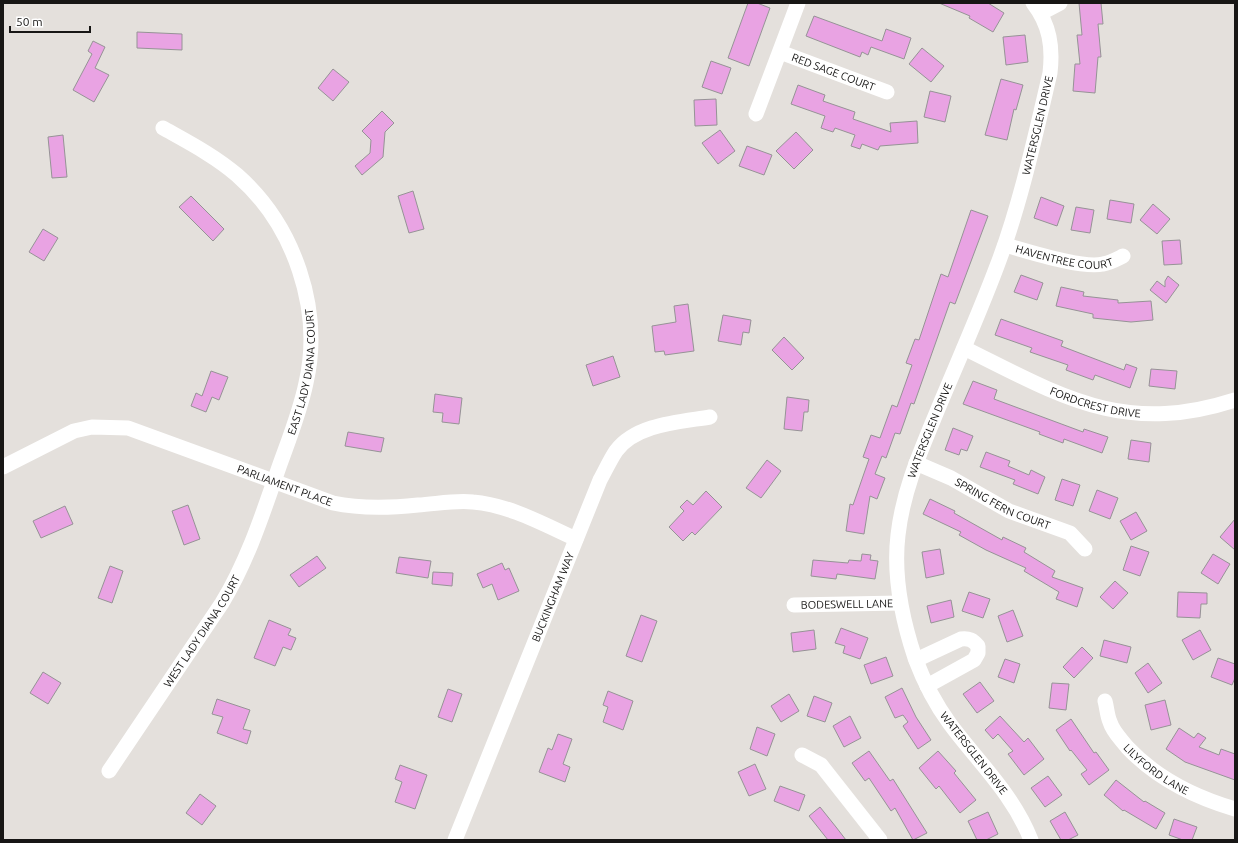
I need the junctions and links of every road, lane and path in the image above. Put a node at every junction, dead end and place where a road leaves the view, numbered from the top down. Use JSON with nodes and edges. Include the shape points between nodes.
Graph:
{"nodes":[{"id":1,"x":798,"y":3,"type":"edge"},
{"id":2,"x":1060,"y":3,"type":"edge"},
{"id":3,"x":1037,"y":8,"type":"edge"},
{"id":4,"x":780,"y":52,"type":"junction"},
{"id":5,"x":887,"y":92,"type":"dead end"},
{"id":6,"x":756,"y":114,"type":"dead end"},
{"id":7,"x":163,"y":128,"type":"dead end"},
{"id":8,"x":1005,"y":245,"type":"junction"},
{"id":9,"x":1123,"y":256,"type":"dead end"},
{"id":10,"x":964,"y":348,"type":"junction"},
{"id":11,"x":1235,"y":400,"type":"edge"},
{"id":12,"x":710,"y":418,"type":"dead end"},
{"id":13,"x":916,"y":463,"type":"junction"},
{"id":14,"x":3,"y":467,"type":"edge"},
{"id":15,"x":274,"y":481,"type":"junction"},
{"id":16,"x":576,"y":538,"type":"junction"},
{"id":17,"x":1085,"y":549,"type":"dead end"},
{"id":18,"x":900,"y":603,"type":"junction"},
{"id":19,"x":794,"y":605,"type":"dead end"},
{"id":20,"x":916,"y":660,"type":"junction"},
{"id":21,"x":927,"y":686,"type":"junction"},
{"id":22,"x":1105,"y":701,"type":"dead end"},
{"id":23,"x":802,"y":755,"type":"dead end"},
{"id":24,"x":109,"y":771,"type":"dead end"},
{"id":25,"x":1235,"y":809,"type":"edge"},
{"id":26,"x":455,"y":840,"type":"edge"},
{"id":27,"x":880,"y":840,"type":"edge"},
{"id":28,"x":1031,"y":840,"type":"edge"}],
"edges":[{"from":1,"to":4,"type":"street"},
{"from":2,"to":3,"type":"street"},
{"from":3,"to":8,"type":"street","name":"WATERSGLEN DRIVE","via":[[1050,35],[1050,74]]},
{"from":4,"to":5,"type":"street","name":"RED SAGE COURT"},
{"from":4,"to":6,"type":"street"},
{"from":7,"to":15,"type":"street","name":"EAST LADY DIANA COURT","via":[[226,166],[248,186],[268,209],[288,241],[305,287],[310,337],[307,382]]},
{"from":8,"to":9,"type":"street","name":"HAVENTREE COURT","via":[[1054,259],[1094,265]]},
{"from":8,"to":10,"type":"street","name":"WATERSGLEN DRIVE"},
{"from":10,"to":11,"type":"street","name":"FORDCREST DRIVE","via":[[1067,398],[1120,412],[1184,413]]},
{"from":10,"to":13,"type":"street","name":"WATERSGLEN DRIVE"},
{"from":12,"to":16,"type":"street","name":"BUCKINGHAM WAY","via":[[659,427],[628,440],[617,450],[608,464]]},
{"from":13,"to":17,"type":"street","name":"SPRING FERN COURT","via":[[951,478],[1009,511],[1070,533]]},
{"from":13,"to":18,"type":"street","name":"WATERSGLEN DRIVE","via":[[903,506],[898,537]]},
{"from":14,"to":15,"type":"street","name":"PARLIAMENT PLACE","via":[[74,431],[110,426],[128,428]]},
{"from":15,"to":16,"type":"street","name":"PARLIAMENT PLACE","via":[[333,503],[353,507],[444,502],[490,504]]},
{"from":15,"to":24,"type":"street","name":"WEST LADY DIANA COURT","via":[[250,548],[230,590]]},
{"from":16,"to":26,"type":"street","name":"BUCKINGHAM WAY"},
{"from":18,"to":19,"type":"street","name":"BODESWELL LANE"},
{"from":18,"to":20,"type":"street","name":"WATERSGLEN DRIVE"},
{"from":20,"to":21,"type":"street","name":"WATERSGLEN DRIVE"},
{"from":20,"to":21,"type":"street","via":[[961,639],[973,640],[978,646],[974,660]]},
{"from":21,"to":28,"type":"street","name":"WATERSGLEN DRIVE","via":[[951,726],[1014,804]]},
{"from":22,"to":25,"type":"street","name":"LILYFORD LANE","via":[[1110,723],[1133,753],[1186,792]]},
{"from":23,"to":27,"type":"street","via":[[821,765]]}]}
